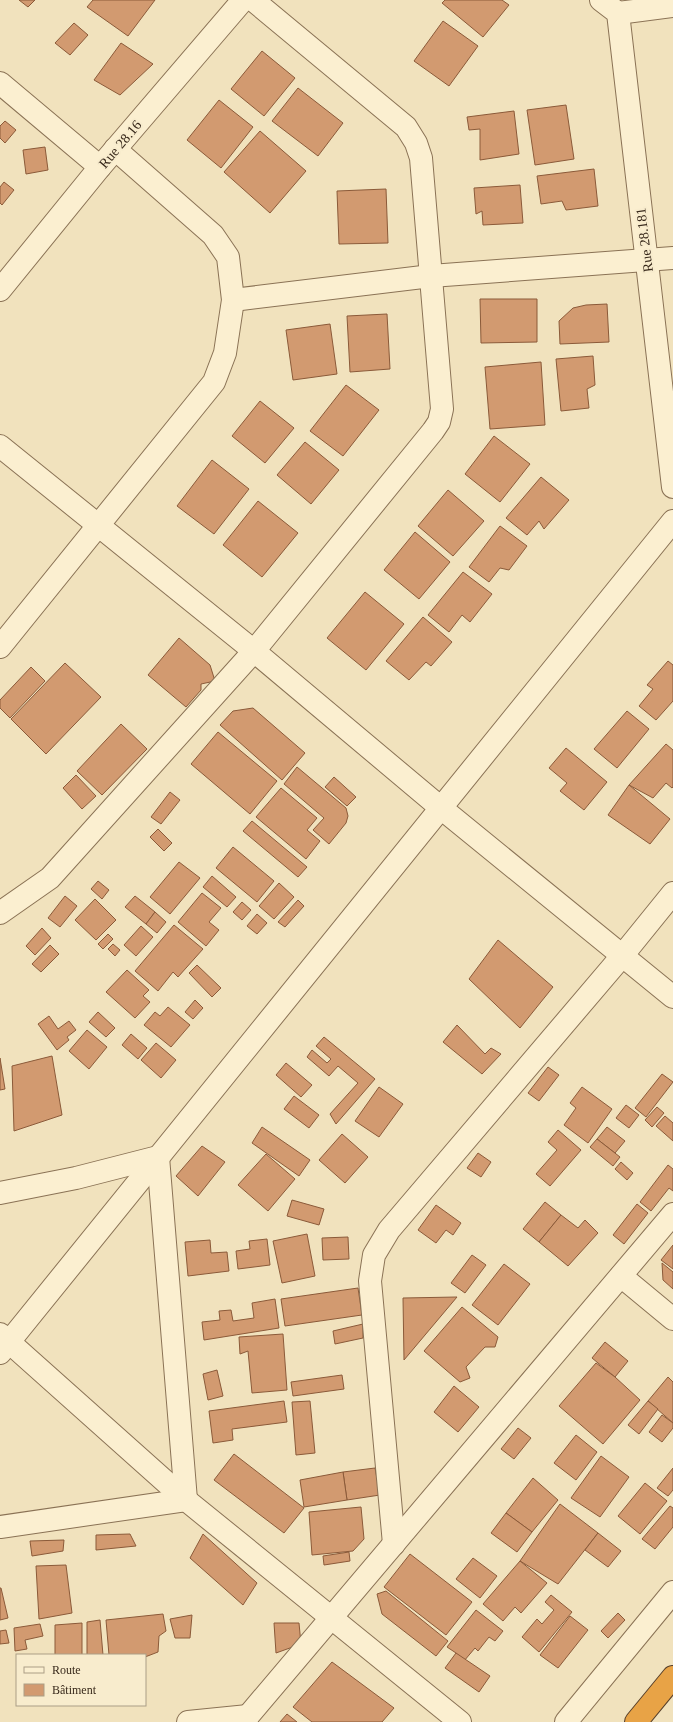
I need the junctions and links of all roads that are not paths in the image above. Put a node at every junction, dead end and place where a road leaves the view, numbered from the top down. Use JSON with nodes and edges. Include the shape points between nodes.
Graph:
{"nodes":[{"id":1,"x":253,"y":0,"type":"edge"},
{"id":2,"x":601,"y":0,"type":"edge"},
{"id":3,"x":233,"y":4,"type":"edge"},
{"id":4,"x":673,"y":6,"type":"edge"},
{"id":5,"x":618,"y":13,"type":"junction"},
{"id":6,"x":0,"y":83,"type":"edge"},
{"id":7,"x":115,"y":149,"type":"junction"},
{"id":8,"x":100,"y":167,"type":"junction"},
{"id":9,"x":673,"y":258,"type":"edge"},
{"id":10,"x":647,"y":260,"type":"junction"},
{"id":11,"x":431,"y":276,"type":"junction"},
{"id":12,"x":0,"y":290,"type":"edge"},
{"id":13,"x":232,"y":300,"type":"junction"},
{"id":14,"x":0,"y":446,"type":"edge"},
{"id":15,"x":673,"y":487,"type":"edge"},
{"id":16,"x":673,"y":521,"type":"edge"},
{"id":17,"x":98,"y":525,"type":"junction"},
{"id":18,"x":0,"y":647,"type":"edge"},
{"id":19,"x":254,"y":651,"type":"junction"},
{"id":20,"x":441,"y":808,"type":"junction"},
{"id":21,"x":673,"y":893,"type":"edge"},
{"id":22,"x":0,"y":913,"type":"edge"},
{"id":23,"x":622,"y":956,"type":"junction"},
{"id":24,"x":673,"y":997,"type":"edge"},
{"id":25,"x":158,"y":1157,"type":"junction"},
{"id":26,"x":0,"y":1193,"type":"edge"},
{"id":27,"x":673,"y":1214,"type":"edge"},
{"id":28,"x":620,"y":1276,"type":"junction"},
{"id":29,"x":673,"y":1319,"type":"edge"},
{"id":30,"x":3,"y":1343,"type":"edge"},
{"id":31,"x":186,"y":1500,"type":"junction"},
{"id":32,"x":0,"y":1527,"type":"edge"},
{"id":33,"x":394,"y":1544,"type":"junction"},
{"id":34,"x":673,"y":1592,"type":"edge"},
{"id":35,"x":332,"y":1619,"type":"junction"},
{"id":36,"x":673,"y":1677,"type":"edge"},
{"id":37,"x":246,"y":1719,"type":"edge"},
{"id":38,"x":188,"y":1722,"type":"edge"},
{"id":39,"x":460,"y":1722,"type":"edge"},
{"id":40,"x":566,"y":1722,"type":"edge"},
{"id":41,"x":636,"y":1722,"type":"edge"}],
"edges":[{"from":1,"to":11,"type":"street","via":[[406,128],[416,143],[421,158]]},
{"from":2,"to":5,"type":"street"},
{"from":3,"to":7,"type":"street","name":"Rue 28.16"},
{"from":4,"to":5,"type":"street"},
{"from":5,"to":10,"type":"street","name":"Rue 28.181"},
{"from":6,"to":8,"type":"street"},
{"from":7,"to":8,"type":"street","name":"Rue 28.16"},
{"from":7,"to":13,"type":"street","via":[[213,235],[228,257]]},
{"from":8,"to":12,"type":"street","name":"Rue 28.16"},
{"from":9,"to":10,"type":"street"},
{"from":10,"to":11,"type":"street"},
{"from":10,"to":15,"type":"street","name":"Rue 28.181"},
{"from":11,"to":13,"type":"street"},
{"from":11,"to":19,"type":"street","via":[[442,409],[439,422]]},
{"from":13,"to":17,"type":"street","via":[[225,352],[214,382]]},
{"from":14,"to":17,"type":"street"},
{"from":16,"to":20,"type":"street"},
{"from":17,"to":18,"type":"street"},
{"from":17,"to":19,"type":"street"},
{"from":19,"to":20,"type":"street"},
{"from":19,"to":22,"type":"street","via":[[50,878]]},
{"from":20,"to":23,"type":"street"},
{"from":20,"to":25,"type":"street"},
{"from":21,"to":23,"type":"street"},
{"from":23,"to":24,"type":"street"},
{"from":23,"to":33,"type":"street","via":[[389,1230],[374,1255],[370,1281]]},
{"from":25,"to":26,"type":"street","via":[[76,1178]]},
{"from":25,"to":30,"type":"street"},
{"from":25,"to":31,"type":"street"},
{"from":27,"to":28,"type":"street"},
{"from":28,"to":29,"type":"street"},
{"from":28,"to":33,"type":"street"},
{"from":30,"to":31,"type":"street"},
{"from":31,"to":32,"type":"street"},
{"from":31,"to":35,"type":"street"},
{"from":33,"to":35,"type":"street"},
{"from":34,"to":40,"type":"street"},
{"from":35,"to":37,"type":"street"},
{"from":35,"to":39,"type":"street"},
{"from":36,"to":41,"type":"highway"},
{"from":37,"to":38,"type":"street"}]}
